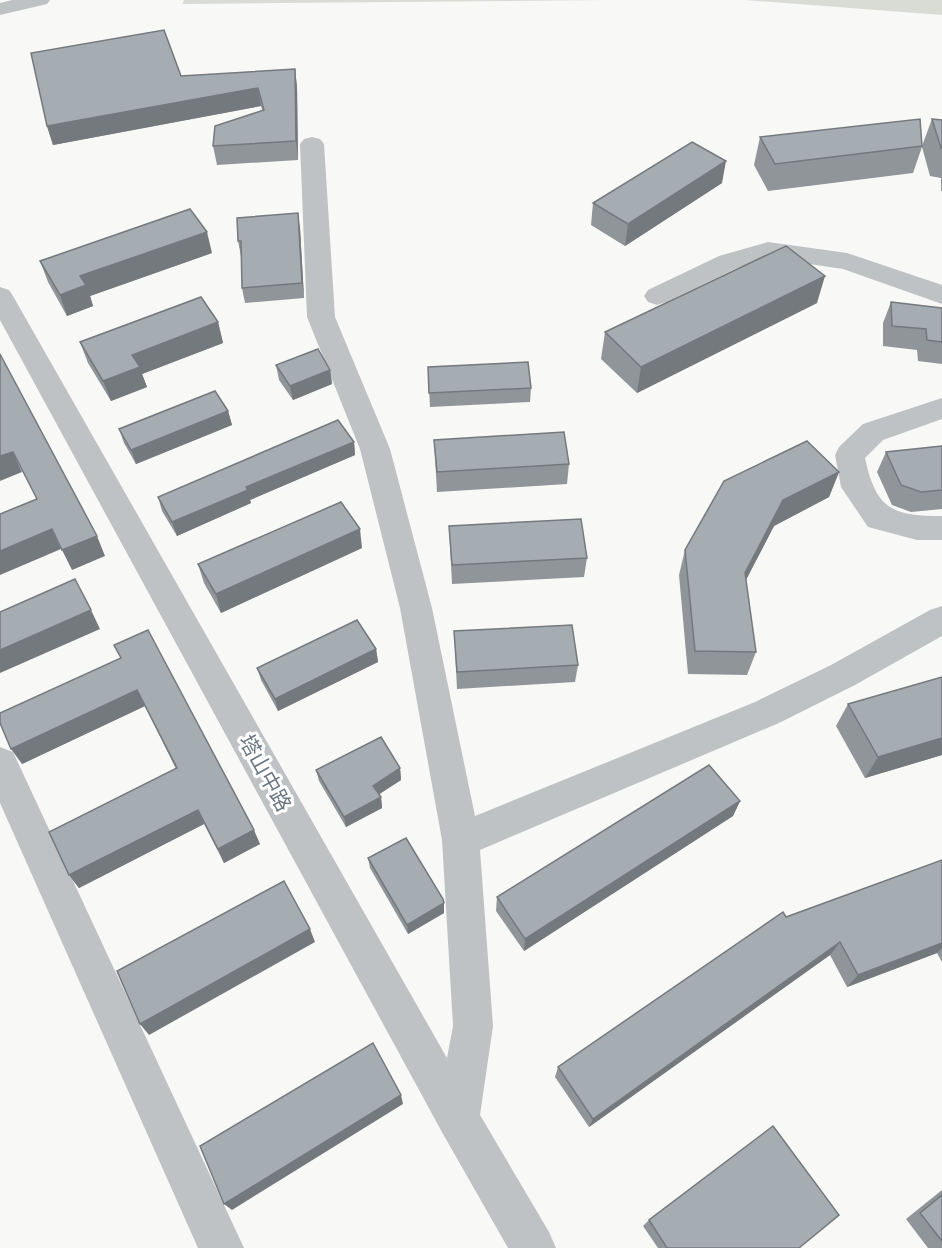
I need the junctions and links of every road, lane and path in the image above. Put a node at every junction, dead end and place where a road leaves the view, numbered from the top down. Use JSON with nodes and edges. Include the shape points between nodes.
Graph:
{"nodes":[{"id":1,"x":53,"y":0,"type":"edge"},
{"id":2,"x":32,"y":1,"type":"edge"},
{"id":3,"x":0,"y":9,"type":"edge"},
{"id":4,"x":312,"y":144,"type":"dead end"},
{"id":5,"x":942,"y":295,"type":"edge"},
{"id":6,"x":0,"y":296,"type":"edge"},
{"id":7,"x":657,"y":296,"type":"dead end"},
{"id":8,"x":942,"y":408,"type":"edge"},
{"id":9,"x":942,"y":528,"type":"edge"},
{"id":10,"x":942,"y":620,"type":"edge"},
{"id":11,"x":0,"y":763,"type":"edge"},
{"id":12,"x":461,"y":840,"type":"junction"},
{"id":13,"x":458,"y":1119,"type":"junction"},
{"id":14,"x":526,"y":1246,"type":"edge"},
{"id":15,"x":221,"y":1248,"type":"edge"}],
"edges":[{"from":1,"to":2,"type":"street"},
{"from":2,"to":3,"type":"street"},
{"from":4,"to":12,"type":"street","via":[[321,317],[375,449],[416,608]]},
{"from":5,"to":7,"type":"street","via":[[847,261],[768,250],[728,262]]},
{"from":6,"to":13,"type":"street","name":"塔山中路"},
{"from":8,"to":9,"type":"street","via":[[873,432],[850,455],[855,487],[879,518],[917,528]]},
{"from":10,"to":12,"type":"street","via":[[810,692]]},
{"from":11,"to":15,"type":"street"},
{"from":12,"to":13,"type":"street","via":[[473,1026]]},
{"from":13,"to":14,"type":"street","name":"塔山中路"}]}
